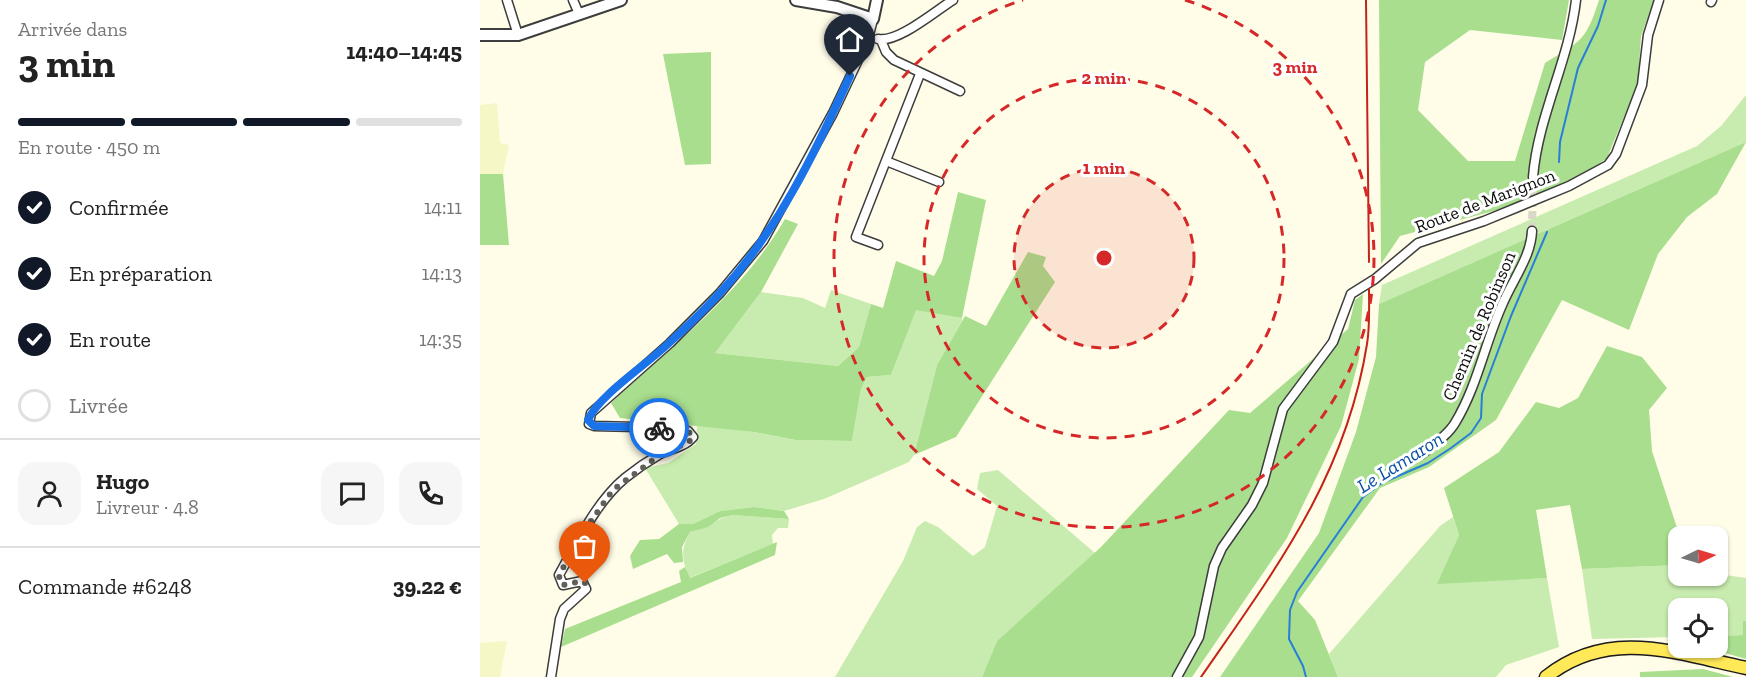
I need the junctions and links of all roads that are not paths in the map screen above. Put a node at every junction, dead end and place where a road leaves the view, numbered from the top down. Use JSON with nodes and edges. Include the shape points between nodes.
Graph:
{"nodes":[{"id":1,"x":507,"y":0,"type":"edge"},
{"id":2,"x":573,"y":0,"type":"edge"},
{"id":3,"x":621,"y":0,"type":"edge"},
{"id":4,"x":796,"y":0,"type":"edge"},
{"id":5,"x":877,"y":0,"type":"edge"},
{"id":6,"x":953,"y":0,"type":"edge"},
{"id":7,"x":1576,"y":0,"type":"edge"},
{"id":8,"x":1659,"y":0,"type":"edge"},
{"id":9,"x":579,"y":14,"type":"junction"},
{"id":10,"x":873,"y":19,"type":"junction"},
{"id":11,"x":870,"y":33,"type":"junction"},
{"id":12,"x":480,"y":35,"type":"edge"},
{"id":13,"x":518,"y":35,"type":"junction"},
{"id":14,"x":881,"y":40,"type":"junction"},
{"id":15,"x":920,"y":74,"type":"junction"},
{"id":16,"x":960,"y":91,"type":"dead end"},
{"id":17,"x":886,"y":161,"type":"junction"},
{"id":18,"x":1533,"y":177,"type":"tunnel mouth"},
{"id":19,"x":939,"y":182,"type":"dead end"},
{"id":20,"x":1532,"y":231,"type":"tunnel mouth"},
{"id":21,"x":878,"y":245,"type":"dead end"},
{"id":22,"x":1422,"y":454,"type":"dead end"},
{"id":23,"x":1746,"y":668,"type":"edge"},
{"id":24,"x":550,"y":677,"type":"edge"},
{"id":25,"x":1177,"y":677,"type":"edge"},
{"id":26,"x":1546,"y":677,"type":"edge"}],
"edges":[{"from":1,"to":13,"type":"street"},
{"from":2,"to":9,"type":"street"},
{"from":3,"to":9,"type":"street"},
{"from":4,"to":10,"type":"street","via":[[837,7]]},
{"from":5,"to":10,"type":"street"},
{"from":6,"to":14,"type":"street","via":[[902,33]]},
{"from":7,"to":18,"type":"street","via":[[1573,24],[1536,147]]},
{"from":8,"to":25,"type":"street","name":"Route de Marignon","via":[[1648,35],[1642,85],[1616,154],[1608,165],[1485,221],[1418,243],[1351,294],[1333,342],[1283,409],[1263,483],[1218,557],[1199,637]]},
{"from":9,"to":13,"type":"street"},
{"from":10,"to":11,"type":"street"},
{"from":11,"to":14,"type":"street"},
{"from":11,"to":24,"type":"street","via":[[833,113],[763,241],[720,293],[591,413],[588,420],[594,426],[679,428],[693,437],[661,454],[613,490],[586,528],[559,575],[563,585],[582,581],[586,589],[564,609]]},
{"from":12,"to":13,"type":"street"},
{"from":14,"to":15,"type":"street","via":[[894,60]]},
{"from":15,"to":16,"type":"street"},
{"from":15,"to":17,"type":"street"},
{"from":17,"to":19,"type":"street"},
{"from":17,"to":21,"type":"street","via":[[856,237]]},
{"from":20,"to":22,"type":"street","name":"Chemin de Robinson","via":[[1530,248],[1502,304],[1462,410],[1454,425]]},
{"from":23,"to":26,"type":"main road","via":[[1674,650],[1621,647],[1576,658]]}]}
